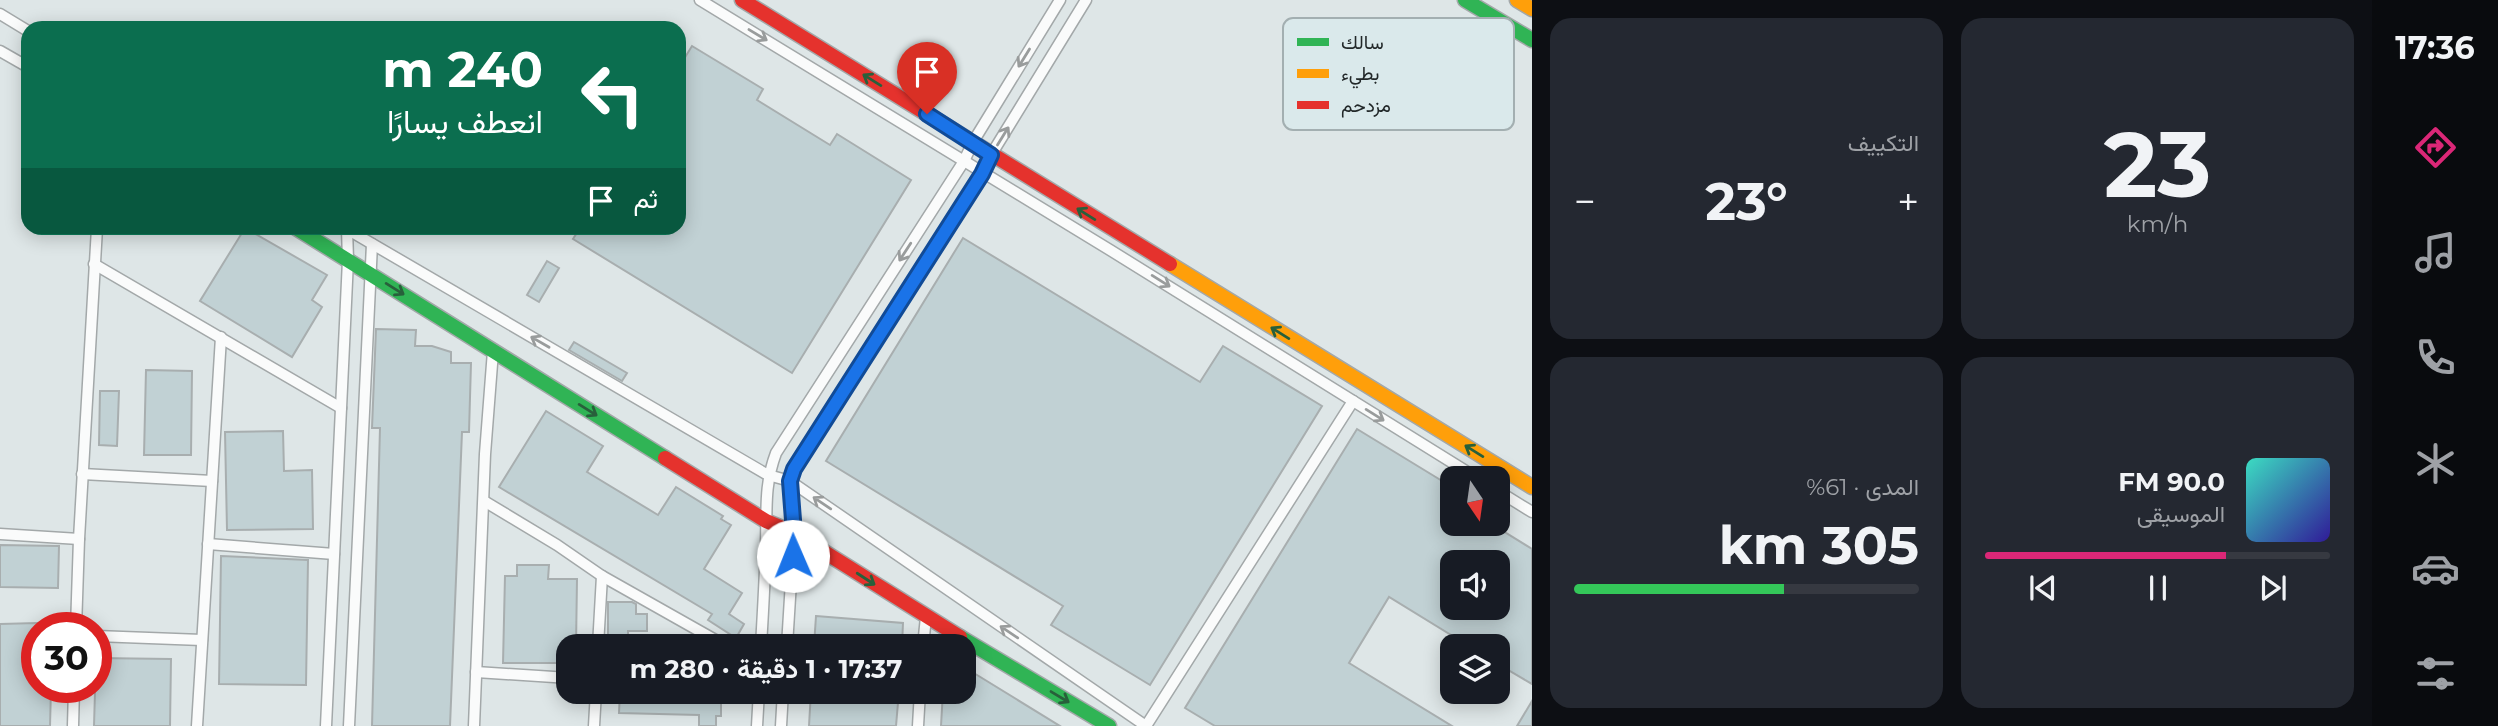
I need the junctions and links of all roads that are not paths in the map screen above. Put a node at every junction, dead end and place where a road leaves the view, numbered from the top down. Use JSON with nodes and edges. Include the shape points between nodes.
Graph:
{"nodes":[{"id":1,"x":699,"y":0,"type":"edge"},
{"id":2,"x":742,"y":0,"type":"edge"},
{"id":3,"x":1060,"y":0,"type":"edge"},
{"id":4,"x":1086,"y":0,"type":"edge"},
{"id":5,"x":1465,"y":0,"type":"edge"},
{"id":6,"x":1517,"y":0,"type":"edge"},
{"id":7,"x":1532,"y":9,"type":"edge"},
{"id":8,"x":0,"y":14,"type":"edge"},
{"id":9,"x":1495,"y":18,"type":"edge"},
{"id":10,"x":21,"y":28,"type":"edge"},
{"id":11,"x":1514,"y":29,"type":"edge"},
{"id":12,"x":1532,"y":40,"type":"edge"},
{"id":13,"x":0,"y":51,"type":"edge"},
{"id":14,"x":21,"y":63,"type":"edge"},
{"id":15,"x":973,"y":142,"type":"junction"},
{"id":16,"x":991,"y":155,"type":"junction"},
{"id":17,"x":964,"y":161,"type":"junction"},
{"id":18,"x":982,"y":174,"type":"junction"},
{"id":19,"x":96,"y":235,"type":"edge"},
{"id":20,"x":307,"y":235,"type":"edge"},
{"id":21,"x":346,"y":235,"type":"edge"},
{"id":22,"x":357,"y":235,"type":"edge"},
{"id":23,"x":372,"y":244,"type":"junction"},
{"id":24,"x":348,"y":260,"type":"junction"},
{"id":25,"x":94,"y":264,"type":"junction"},
{"id":26,"x":371,"y":274,"type":"junction"},
{"id":27,"x":220,"y":337,"type":"junction"},
{"id":28,"x":493,"y":351,"type":"junction"},
{"id":29,"x":1353,"y":401,"type":"junction"},
{"id":30,"x":341,"y":408,"type":"junction"},
{"id":31,"x":1458,"y":466,"type":"edge"},
{"id":32,"x":82,"y":474,"type":"junction"},
{"id":33,"x":768,"y":475,"type":"junction"},
{"id":34,"x":212,"y":481,"type":"junction"},
{"id":35,"x":790,"y":481,"type":"junction"},
{"id":36,"x":1532,"y":487,"type":"edge"},
{"id":37,"x":1510,"y":498,"type":"edge"},
{"id":38,"x":484,"y":501,"type":"junction"},
{"id":39,"x":1532,"y":512,"type":"edge"},
{"id":40,"x":766,"y":521,"type":"junction"},
{"id":41,"x":794,"y":533,"type":"junction"},
{"id":42,"x":0,"y":534,"type":"edge"},
{"id":43,"x":79,"y":539,"type":"junction"},
{"id":44,"x":208,"y":544,"type":"junction"},
{"id":45,"x":334,"y":554,"type":"junction"},
{"id":46,"x":602,"y":576,"type":"junction"},
{"id":47,"x":77,"y":612,"type":"edge"},
{"id":48,"x":926,"y":617,"type":"junction"},
{"id":49,"x":599,"y":634,"type":"edge"},
{"id":50,"x":705,"y":634,"type":"edge"},
{"id":51,"x":761,"y":634,"type":"edge"},
{"id":52,"x":787,"y":634,"type":"edge"},
{"id":53,"x":924,"y":634,"type":"edge"},
{"id":54,"x":112,"y":637,"type":"edge"},
{"id":55,"x":202,"y":640,"type":"junction"},
{"id":56,"x":476,"y":672,"type":"junction"},
{"id":57,"x":556,"y":677,"type":"edge"},
{"id":58,"x":74,"y":703,"type":"edge"},
{"id":59,"x":595,"y":704,"type":"edge"},
{"id":60,"x":758,"y":704,"type":"edge"},
{"id":61,"x":782,"y":704,"type":"edge"},
{"id":62,"x":919,"y":704,"type":"edge"},
{"id":63,"x":73,"y":726,"type":"edge"},
{"id":64,"x":197,"y":726,"type":"edge"},
{"id":65,"x":326,"y":726,"type":"edge"},
{"id":66,"x":349,"y":726,"type":"edge"},
{"id":67,"x":474,"y":726,"type":"edge"},
{"id":68,"x":594,"y":726,"type":"edge"},
{"id":69,"x":757,"y":726,"type":"edge"},
{"id":70,"x":781,"y":726,"type":"edge"},
{"id":71,"x":918,"y":726,"type":"edge"},
{"id":72,"x":1109,"y":726,"type":"edge"},
{"id":73,"x":1146,"y":726,"type":"edge"}],
"edges":[{"from":1,"to":17,"type":"street","one_way":true},
{"from":15,"to":2,"type":"main road","one_way":true},
{"from":3,"to":15,"type":"street","one_way":true},
{"from":16,"to":4,"type":"street","one_way":true},
{"from":5,"to":9,"type":"main road"},
{"from":6,"to":7,"type":"main road"},
{"from":8,"to":10,"type":"street"},
{"from":11,"to":12,"type":"main road"},
{"from":13,"to":14,"type":"street"},
{"from":15,"to":16,"type":"main road"},
{"from":15,"to":17,"type":"street"},
{"from":16,"to":18,"type":"street"},
{"from":36,"to":16,"type":"main road","one_way":true},
{"from":17,"to":18,"type":"street"},
{"from":17,"to":33,"type":"street","one_way":true,"via":[[776,453]]},
{"from":18,"to":29,"type":"street","one_way":true},
{"from":18,"to":35,"type":"street"},
{"from":19,"to":25,"type":"street"},
{"from":20,"to":24,"type":"main road"},
{"from":21,"to":24,"type":"street"},
{"from":22,"to":23,"type":"street"},
{"from":23,"to":26,"type":"street"},
{"from":33,"to":23,"type":"street","one_way":true},
{"from":24,"to":26,"type":"main road"},
{"from":24,"to":30,"type":"street"},
{"from":25,"to":27,"type":"street"},
{"from":25,"to":32,"type":"street"},
{"from":26,"to":28,"type":"main road","one_way":true},
{"from":26,"to":66,"type":"street"},
{"from":27,"to":30,"type":"street"},
{"from":27,"to":34,"type":"street"},
{"from":28,"to":38,"type":"street"},
{"from":28,"to":40,"type":"main road","one_way":true},
{"from":29,"to":31,"type":"street","one_way":true},
{"from":29,"to":73,"type":"street"},
{"from":30,"to":45,"type":"street"},
{"from":32,"to":34,"type":"street"},
{"from":32,"to":43,"type":"street"},
{"from":33,"to":35,"type":"street"},
{"from":33,"to":40,"type":"street"},
{"from":34,"to":44,"type":"street"},
{"from":35,"to":41,"type":"street"},
{"from":73,"to":35,"type":"street","one_way":true},
{"from":37,"to":39,"type":"street"},
{"from":38,"to":46,"type":"street"},
{"from":38,"to":56,"type":"street"},
{"from":40,"to":41,"type":"main road"},
{"from":40,"to":51,"type":"street"},
{"from":41,"to":48,"type":"main road","one_way":true},
{"from":41,"to":52,"type":"street"},
{"from":42,"to":43,"type":"street"},
{"from":43,"to":47,"type":"street"},
{"from":44,"to":45,"type":"street"},
{"from":44,"to":55,"type":"street"},
{"from":45,"to":65,"type":"street"},
{"from":46,"to":49,"type":"street"},
{"from":46,"to":50,"type":"street"},
{"from":48,"to":53,"type":"street"},
{"from":48,"to":72,"type":"main road","one_way":true},
{"from":54,"to":55,"type":"street"},
{"from":55,"to":64,"type":"street"},
{"from":56,"to":57,"type":"street"},
{"from":56,"to":67,"type":"street"},
{"from":58,"to":63,"type":"street"},
{"from":59,"to":68,"type":"street"},
{"from":60,"to":69,"type":"street"},
{"from":61,"to":70,"type":"street"},
{"from":62,"to":71,"type":"street"}]}
